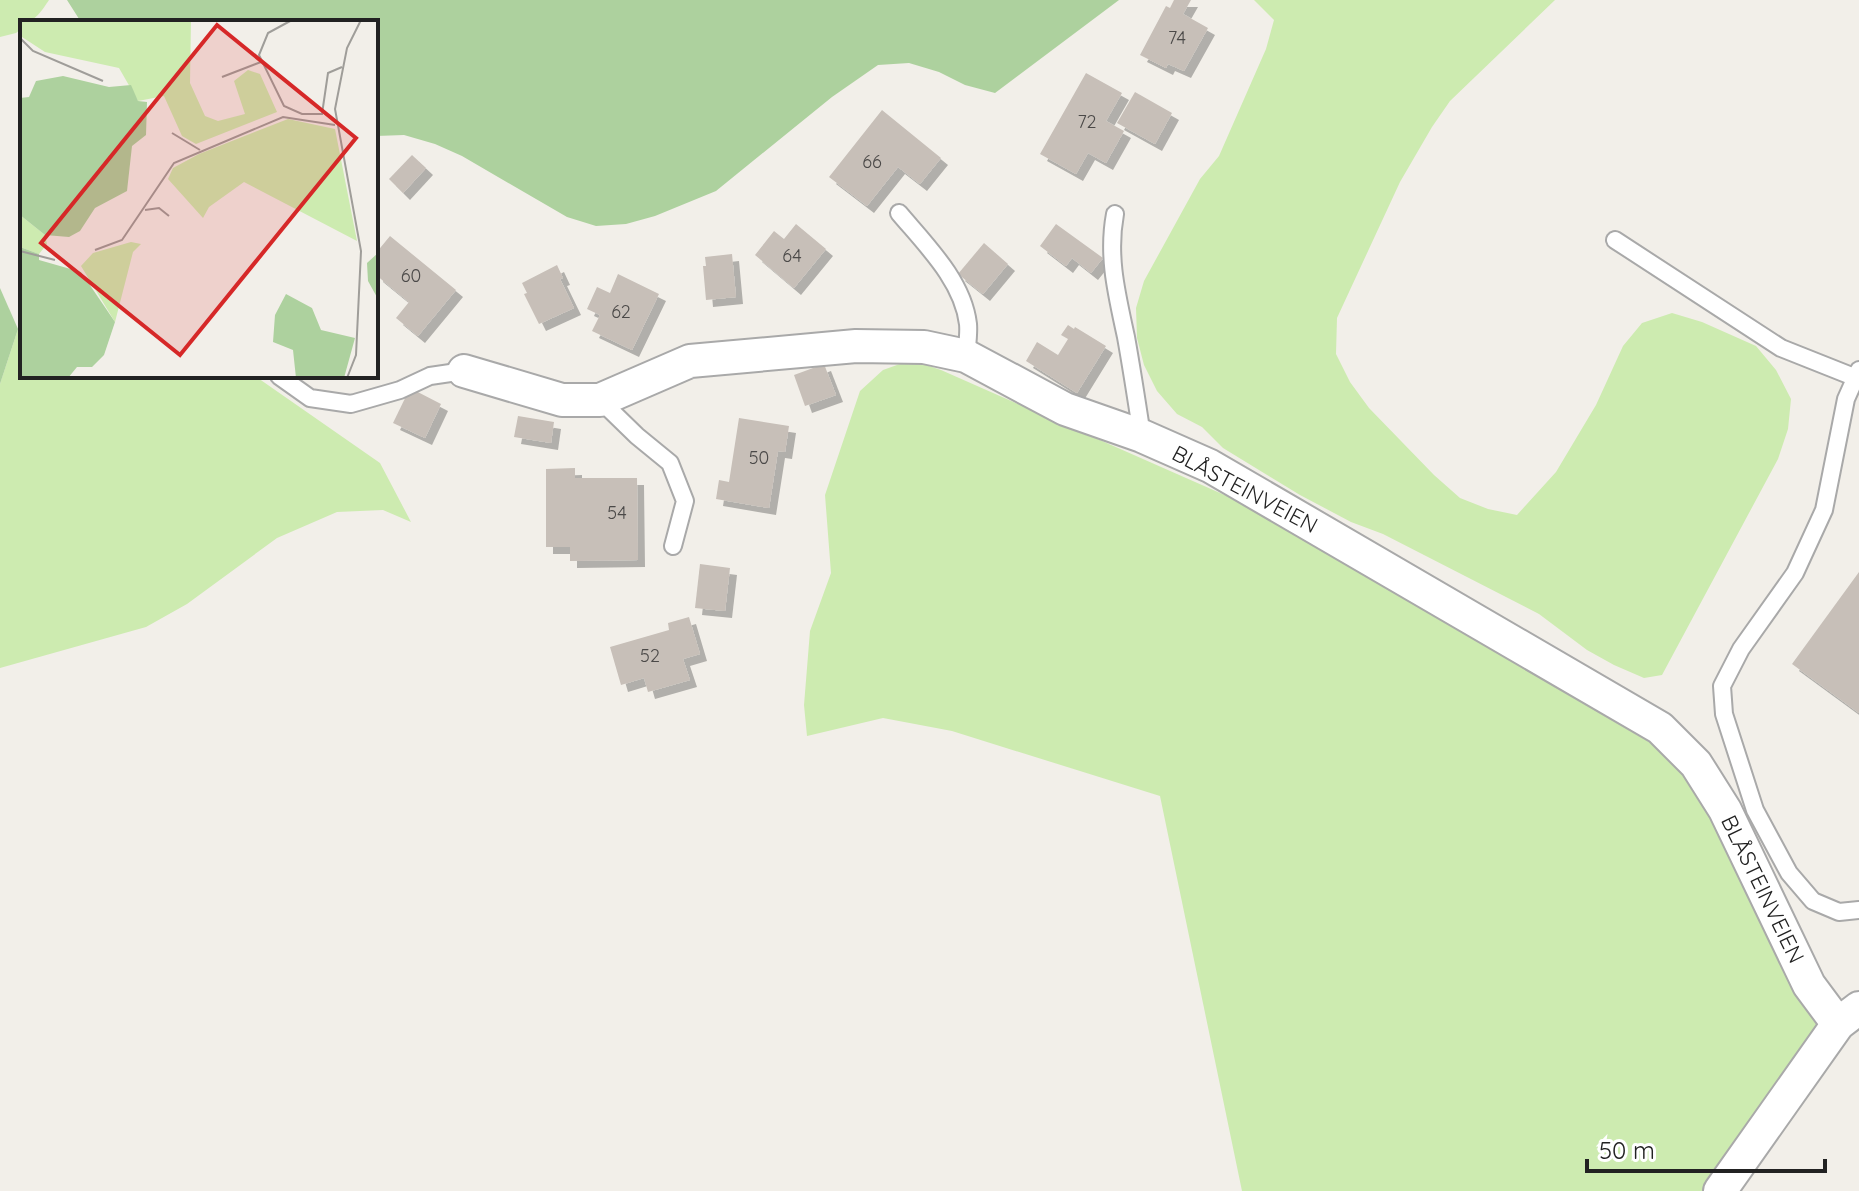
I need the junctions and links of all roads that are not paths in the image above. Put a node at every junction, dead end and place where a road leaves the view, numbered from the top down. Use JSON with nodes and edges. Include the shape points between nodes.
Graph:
{"nodes":[{"id":1,"x":899,"y":213,"type":"dead end"},
{"id":2,"x":1115,"y":214,"type":"dead end"},
{"id":3,"x":1615,"y":240,"type":"dead end"},
{"id":4,"x":966,"y":356,"type":"junction"},
{"id":5,"x":464,"y":371,"type":"joint"},
{"id":6,"x":1856,"y":373,"type":"edge"},
{"id":7,"x":282,"y":378,"type":"edge"},
{"id":8,"x":600,"y":400,"type":"junction"},
{"id":9,"x":1142,"y":436,"type":"junction"},
{"id":10,"x":673,"y":546,"type":"dead end"},
{"id":11,"x":1859,"y":910,"type":"edge"},
{"id":12,"x":1849,"y":1016,"type":"edge"},
{"id":13,"x":1720,"y":1191,"type":"edge"}],
"edges":[{"from":1,"to":4,"type":"lane","via":[[957,290],[968,324]]},
{"from":2,"to":9,"type":"lane","via":[[1114,285]]},
{"from":3,"to":6,"type":"lane","via":[[1781,348]]},
{"from":4,"to":8,"type":"street","name":"BLÅSTEINVEIEN","via":[[893,344],[690,361]]},
{"from":4,"to":9,"type":"street","name":"BLÅSTEINVEIEN","via":[[1065,409]]},
{"from":5,"to":7,"type":"lane","via":[[430,376],[351,404],[310,398]]},
{"from":5,"to":8,"type":"street","name":"BLÅSTEINVEIEN","via":[[562,400]]},
{"from":6,"to":11,"type":"lane","via":[[1824,510],[1795,573],[1741,649],[1722,686],[1724,714],[1755,810],[1789,873],[1813,901],[1839,912]]},
{"from":8,"to":10,"type":"lane","via":[[670,463],[685,501]]},
{"from":9,"to":12,"type":"street","name":"BLÅSTEINVEIEN","via":[[1210,466],[1660,728],[1696,764],[1725,810],[1809,985]]},
{"from":12,"to":13,"type":"street","name":"BLÅSTEINVEIEN"}]}
